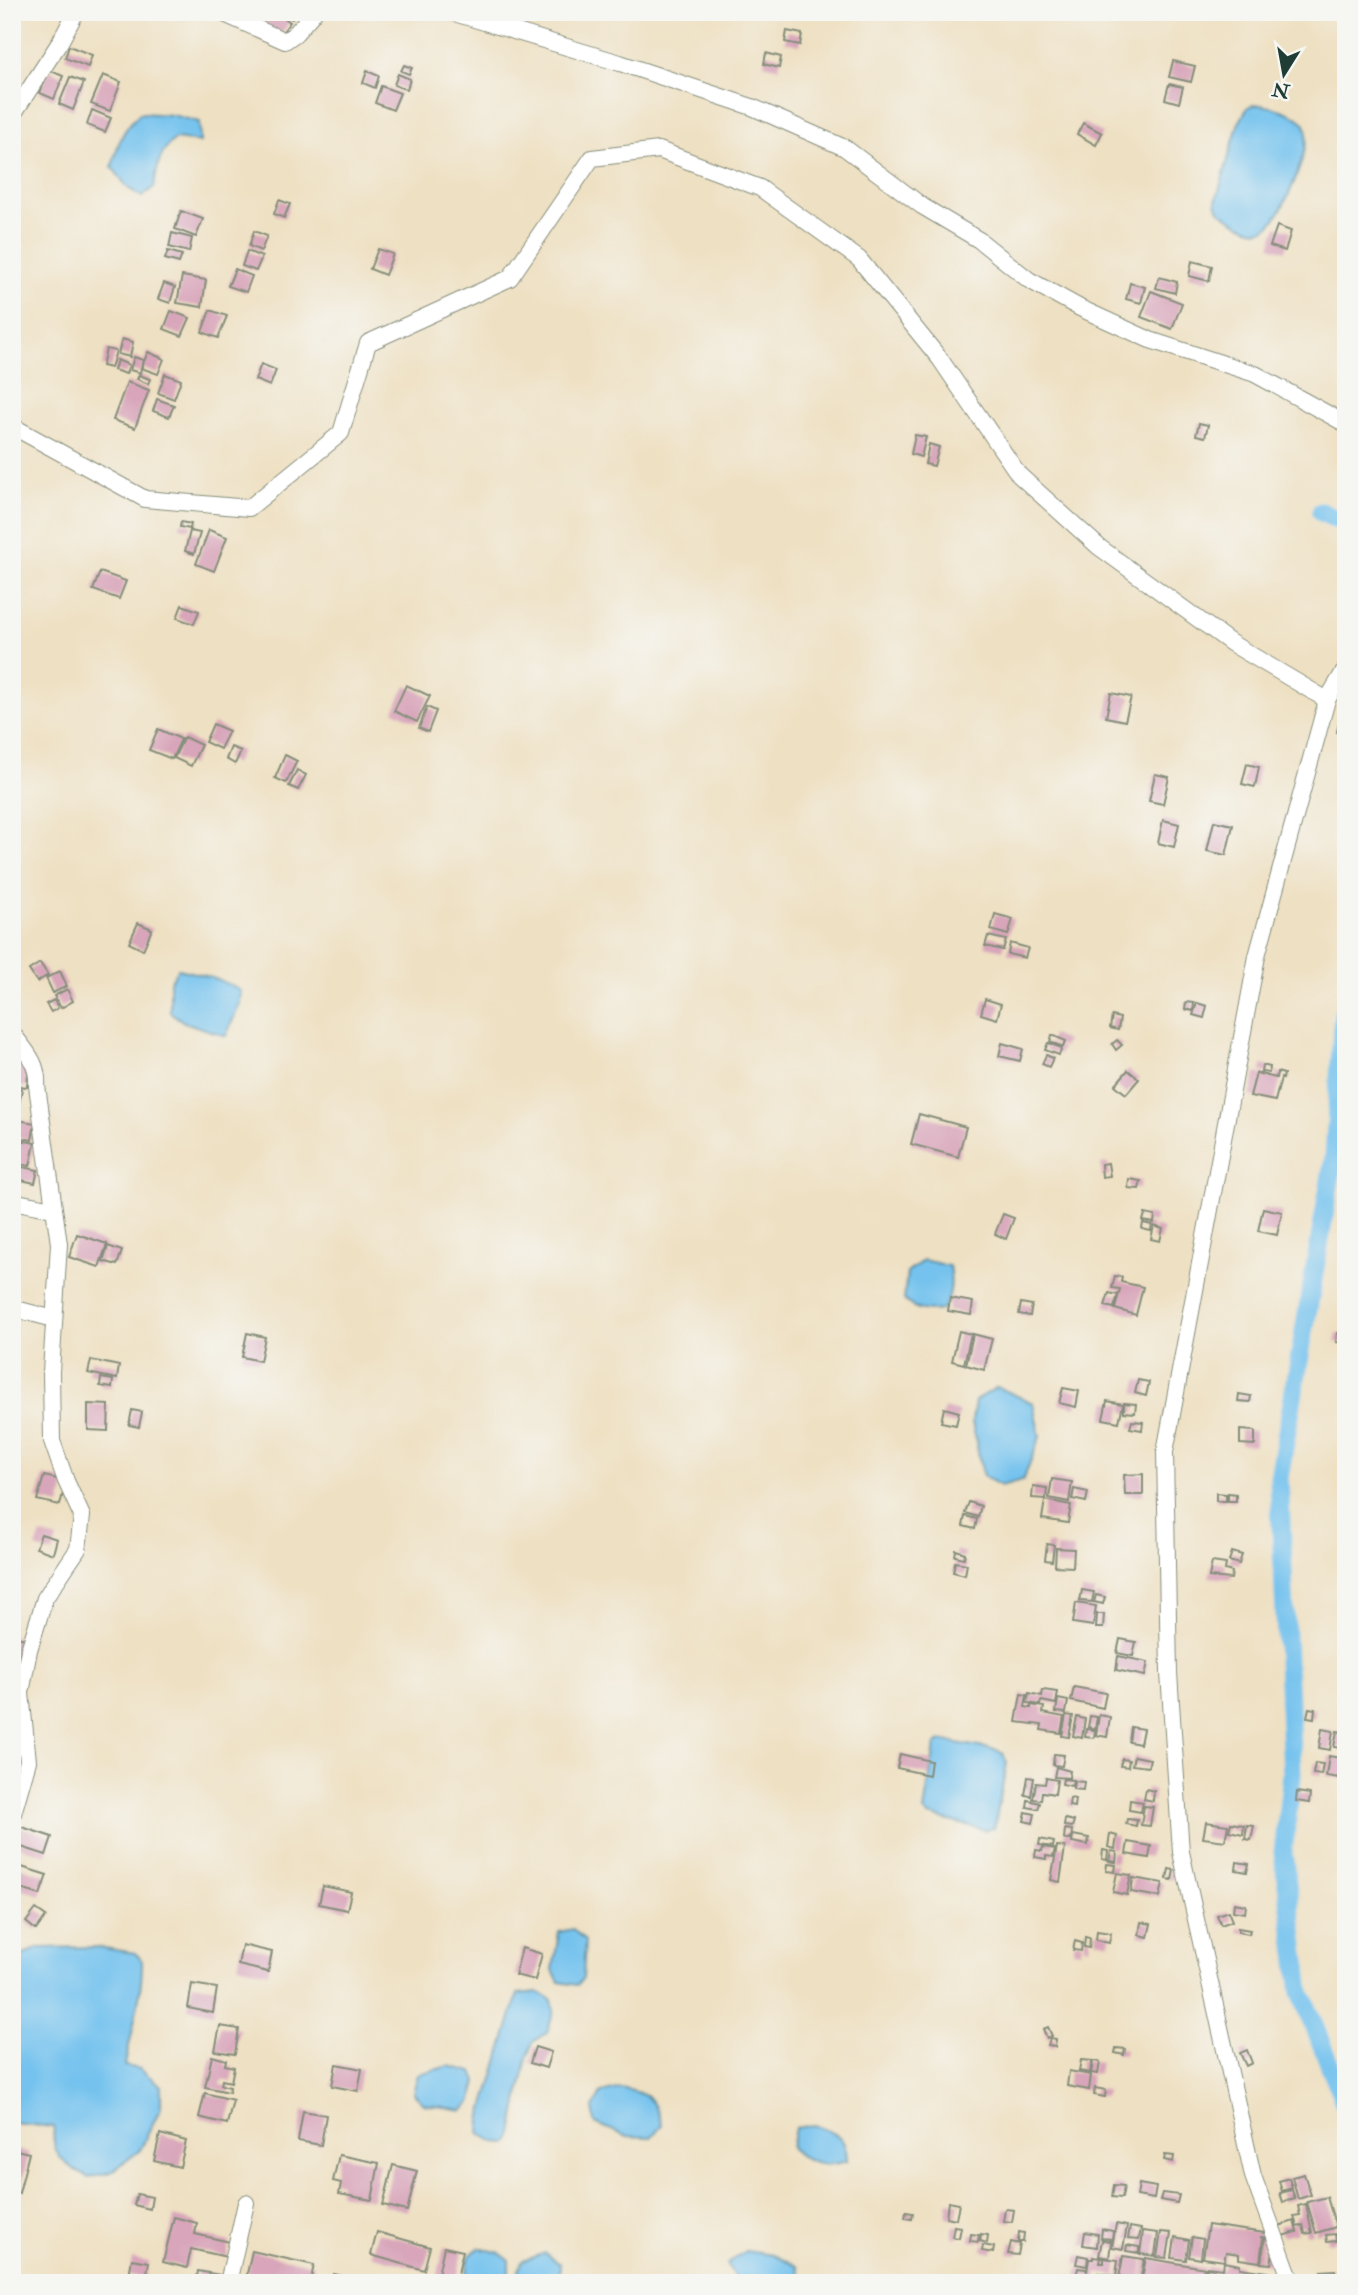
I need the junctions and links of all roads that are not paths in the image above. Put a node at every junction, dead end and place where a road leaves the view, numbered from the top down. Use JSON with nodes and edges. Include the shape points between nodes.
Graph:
{"nodes":[{"id":1,"x":76,"y":12,"type":"edge"},
{"id":2,"x":220,"y":12,"type":"edge"},
{"id":3,"x":314,"y":12,"type":"edge"},
{"id":4,"x":451,"y":12,"type":"edge"},
{"id":5,"x":12,"y":116,"type":"edge"},
{"id":6,"x":1346,"y":424,"type":"edge"},
{"id":7,"x":12,"y":426,"type":"edge"},
{"id":8,"x":1346,"y":668,"type":"edge"},
{"id":9,"x":1327,"y":700,"type":"junction"},
{"id":10,"x":12,"y":1033,"type":"edge"},
{"id":11,"x":12,"y":1201,"type":"edge"},
{"id":12,"x":53,"y":1209,"type":"junction"},
{"id":13,"x":12,"y":1308,"type":"edge"},
{"id":14,"x":54,"y":1319,"type":"junction"},
{"id":15,"x":12,"y":1817,"type":"edge"},
{"id":16,"x":246,"y":2203,"type":"dead end"},
{"id":17,"x":228,"y":2283,"type":"edge"},
{"id":18,"x":1292,"y":2283,"type":"edge"}],
"edges":[{"from":1,"to":5,"type":"street"},
{"from":2,"to":3,"type":"street","via":[[285,41]]},
{"from":4,"to":6,"type":"street","via":[[752,107],[845,148],[922,206],[1060,297],[1150,340],[1255,374]]},
{"from":7,"to":9,"type":"street","via":[[145,499],[249,508],[341,433],[368,343],[510,278],[592,158],[659,150],[760,188],[859,259],[940,359],[1019,475],[1099,547],[1231,643]]},
{"from":8,"to":9,"type":"street"},
{"from":9,"to":18,"type":"street","via":[[1257,956],[1165,1452],[1169,1673],[1181,1852],[1253,2176]]},
{"from":10,"to":12,"type":"street","via":[[31,1055],[37,1075]]},
{"from":11,"to":12,"type":"street"},
{"from":12,"to":14,"type":"street","via":[[59,1244]]},
{"from":13,"to":14,"type":"street"},
{"from":14,"to":15,"type":"street","via":[[52,1441],[82,1516],[78,1549],[45,1598],[29,1650],[22,1693],[29,1761]]},
{"from":16,"to":17,"type":"street"}]}
